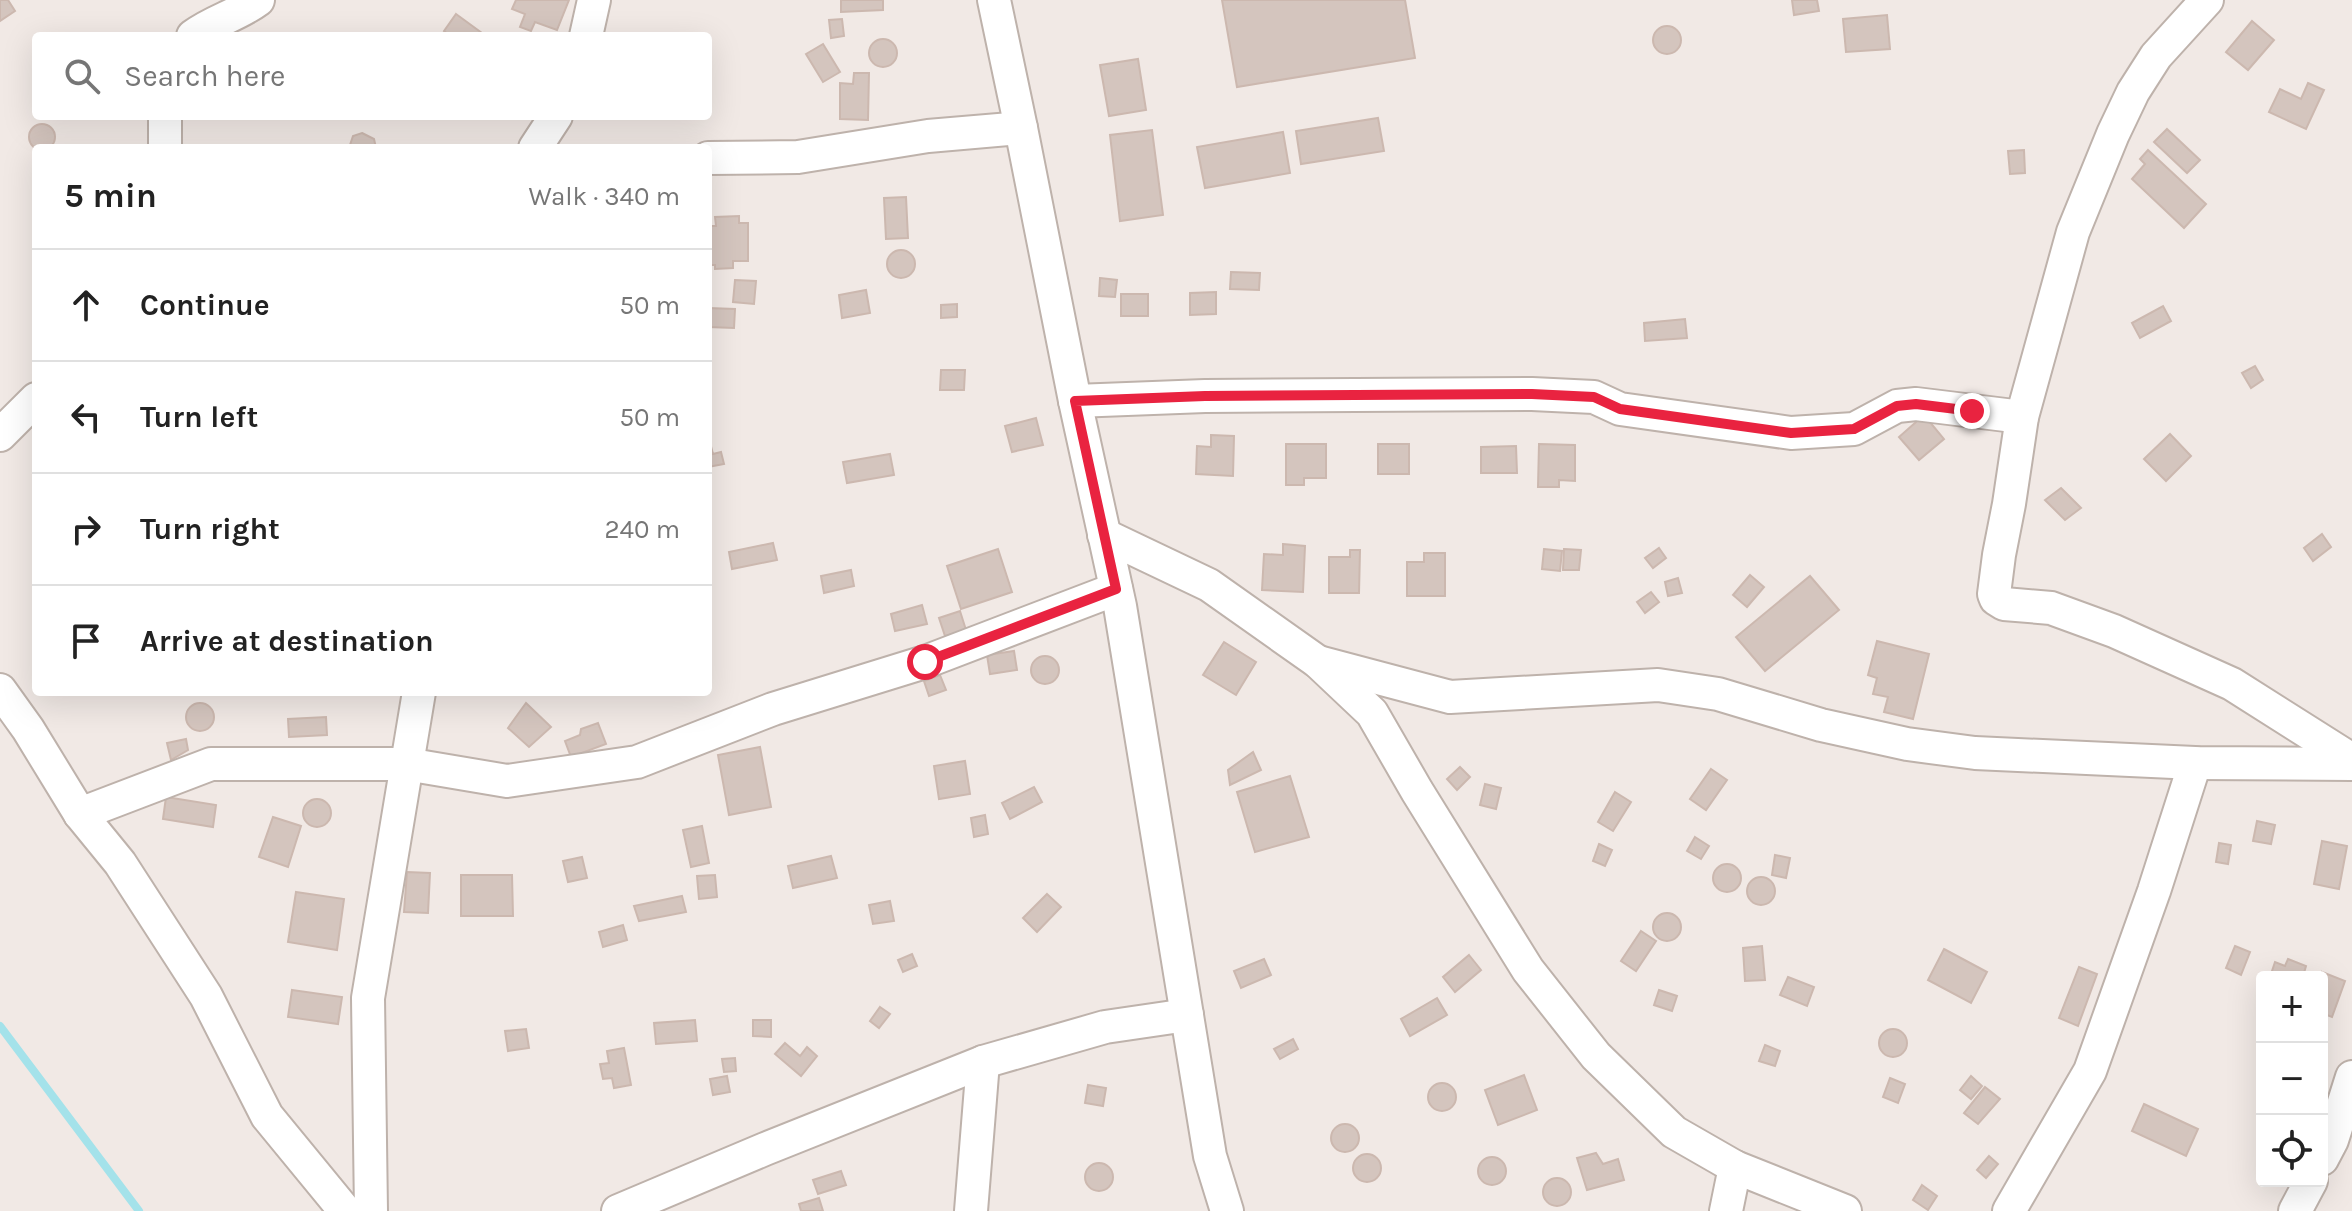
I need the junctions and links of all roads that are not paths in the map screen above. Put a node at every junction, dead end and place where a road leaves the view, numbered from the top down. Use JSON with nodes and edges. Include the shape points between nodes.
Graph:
{"nodes":[{"id":1,"x":258,"y":0,"type":"edge"},
{"id":2,"x":594,"y":0,"type":"edge"},
{"id":3,"x":994,"y":0,"type":"edge"},
{"id":4,"x":2207,"y":0,"type":"edge"},
{"id":5,"x":198,"y":32,"type":"edge"},
{"id":6,"x":587,"y":32,"type":"edge"},
{"id":7,"x":165,"y":120,"type":"edge"},
{"id":8,"x":553,"y":120,"type":"edge"},
{"id":9,"x":1021,"y":128,"type":"junction"},
{"id":10,"x":165,"y":144,"type":"edge"},
{"id":11,"x":538,"y":144,"type":"edge"},
{"id":12,"x":712,"y":158,"type":"edge"},
{"id":13,"x":1075,"y":401,"type":"junction"},
{"id":14,"x":32,"y":403,"type":"edge"},
{"id":15,"x":2022,"y":417,"type":"junction"},
{"id":16,"x":0,"y":435,"type":"edge"},
{"id":17,"x":1104,"y":535,"type":"junction"},
{"id":18,"x":1116,"y":589,"type":"junction"},
{"id":19,"x":1318,"y":662,"type":"junction"},
{"id":20,"x":0,"y":690,"type":"edge"},
{"id":21,"x":418,"y":696,"type":"edge"},
{"id":22,"x":2352,"y":762,"type":"edge"},
{"id":23,"x":2195,"y":763,"type":"junction"},
{"id":24,"x":406,"y":764,"type":"junction"},
{"id":25,"x":80,"y":814,"type":"junction"},
{"id":26,"x":1187,"y":1015,"type":"junction"},
{"id":27,"x":983,"y":1062,"type":"junction"},
{"id":28,"x":2352,"y":1077,"type":"edge"},
{"id":29,"x":2328,"y":1148,"type":"edge"},
{"id":30,"x":1735,"y":1167,"type":"junction"},
{"id":31,"x":2308,"y":1187,"type":"edge"},
{"id":32,"x":345,"y":1211,"type":"edge"},
{"id":33,"x":371,"y":1211,"type":"edge"},
{"id":34,"x":618,"y":1211,"type":"edge"},
{"id":35,"x":971,"y":1211,"type":"edge"},
{"id":36,"x":1227,"y":1211,"type":"edge"},
{"id":37,"x":1726,"y":1211,"type":"edge"},
{"id":38,"x":1845,"y":1211,"type":"edge"},
{"id":39,"x":2009,"y":1211,"type":"edge"},
{"id":40,"x":2295,"y":1211,"type":"edge"}],
"edges":[{"from":1,"to":5,"type":"street"},
{"from":2,"to":6,"type":"street"},
{"from":3,"to":9,"type":"street"},
{"from":4,"to":15,"type":"street","via":[[2156,56],[2113,134],[2073,232]]},
{"from":7,"to":10,"type":"street"},
{"from":8,"to":11,"type":"street"},
{"from":9,"to":12,"type":"street","via":[[928,136],[798,157]]},
{"from":9,"to":13,"type":"street"},
{"from":13,"to":15,"type":"street","via":[[1594,397],[1620,409],[1791,433],[1854,429],[1897,406],[1916,404]]},
{"from":13,"to":17,"type":"street"},
{"from":14,"to":16,"type":"street"},
{"from":15,"to":22,"type":"street","via":[[1996,599],[2051,608],[2232,684]]},
{"from":17,"to":18,"type":"street"},
{"from":17,"to":19,"type":"street","via":[[1209,585]]},
{"from":18,"to":24,"type":"street","via":[[637,762],[507,781]]},
{"from":18,"to":26,"type":"street"},
{"from":19,"to":23,"type":"street","via":[[1450,697],[1658,685],[1718,694],[1907,744],[1975,753]]},
{"from":19,"to":30,"type":"street","via":[[1372,713],[1528,970],[1596,1056],[1674,1132]]},
{"from":20,"to":25,"type":"street"},
{"from":21,"to":24,"type":"street"},
{"from":22,"to":23,"type":"street"},
{"from":23,"to":39,"type":"street","via":[[2090,1071]]},
{"from":24,"to":25,"type":"street","via":[[211,764]]},
{"from":24,"to":33,"type":"street","via":[[368,998]]},
{"from":25,"to":32,"type":"street","via":[[120,863],[206,996],[267,1116]]},
{"from":26,"to":27,"type":"street","via":[[1105,1027]]},
{"from":26,"to":36,"type":"street","via":[[1210,1156]]},
{"from":27,"to":34,"type":"street"},
{"from":27,"to":35,"type":"street"},
{"from":28,"to":29,"type":"street"},
{"from":30,"to":37,"type":"street"},
{"from":30,"to":38,"type":"street"},
{"from":31,"to":40,"type":"street"}]}
